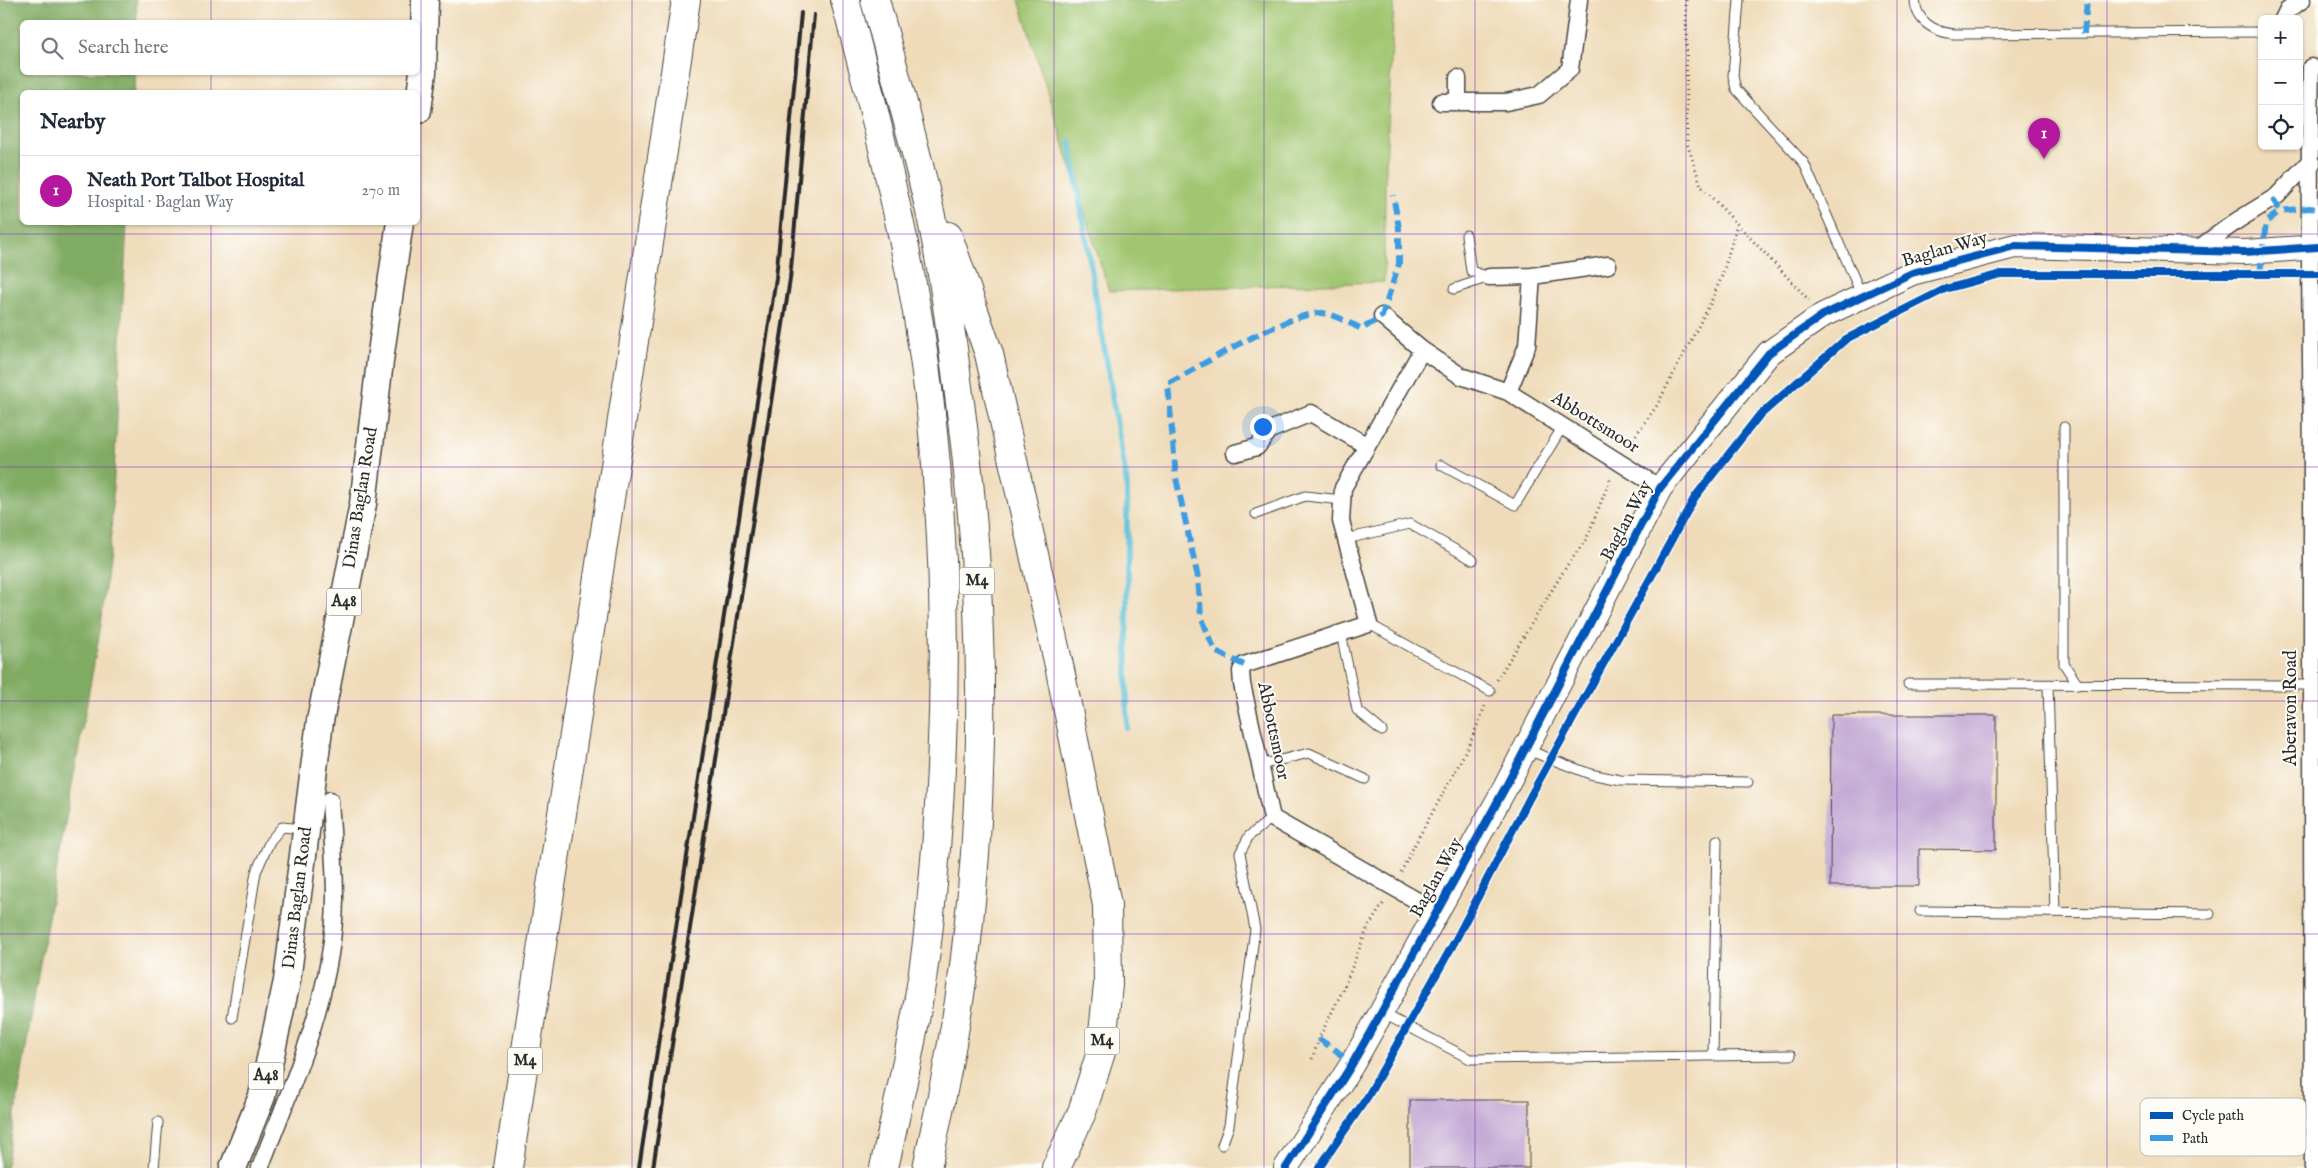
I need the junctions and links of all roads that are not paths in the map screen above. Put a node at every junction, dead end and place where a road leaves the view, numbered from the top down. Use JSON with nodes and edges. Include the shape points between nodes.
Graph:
{"nodes":[{"id":1,"x":425,"y":0,"type":"edge"},
{"id":2,"x":686,"y":0,"type":"edge"},
{"id":3,"x":845,"y":0,"type":"edge"},
{"id":4,"x":875,"y":0,"type":"edge"},
{"id":5,"x":1579,"y":0,"type":"edge"},
{"id":6,"x":1739,"y":0,"type":"edge"},
{"id":7,"x":1915,"y":0,"type":"edge"},
{"id":8,"x":2302,"y":0,"type":"edge"},
{"id":9,"x":2285,"y":15,"type":"edge"},
{"id":10,"x":2258,"y":32,"type":"edge"},
{"id":11,"x":2309,"y":66,"type":"edge"},
{"id":12,"x":1458,"y":78,"type":"dead end"},
{"id":13,"x":420,"y":95,"type":"edge"},
{"id":14,"x":902,"y":99,"type":"junction"},
{"id":15,"x":1441,"y":102,"type":"dead end"},
{"id":16,"x":1458,"y":102,"type":"junction"},
{"id":17,"x":2314,"y":166,"type":"edge"},
{"id":18,"x":400,"y":225,"type":"edge"},
{"id":19,"x":1466,"y":235,"type":"dead end"},
{"id":20,"x":2313,"y":247,"type":"edge"},
{"id":21,"x":2195,"y":251,"type":"junction"},
{"id":22,"x":1608,"y":265,"type":"dead end"},
{"id":23,"x":1532,"y":276,"type":"junction"},
{"id":24,"x":1489,"y":277,"type":"junction"},
{"id":25,"x":1454,"y":289,"type":"dead end"},
{"id":26,"x":1862,"y":296,"type":"junction"},
{"id":27,"x":1382,"y":316,"type":"dead end"},
{"id":28,"x":1422,"y":350,"type":"junction"},
{"id":29,"x":1508,"y":392,"type":"junction"},
{"id":30,"x":1563,"y":426,"type":"junction"},
{"id":31,"x":2064,"y":427,"type":"dead end"},
{"id":32,"x":1367,"y":446,"type":"junction"},
{"id":33,"x":1235,"y":453,"type":"dead end"},
{"id":34,"x":1441,"y":464,"type":"dead end"},
{"id":35,"x":1660,"y":488,"type":"junction"},
{"id":36,"x":1342,"y":500,"type":"junction"},
{"id":37,"x":1256,"y":514,"type":"dead end"},
{"id":38,"x":1346,"y":539,"type":"junction"},
{"id":39,"x":2315,"y":542,"type":"edge"},
{"id":40,"x":1473,"y":560,"type":"dead end"},
{"id":41,"x":1369,"y":624,"type":"junction"},
{"id":42,"x":1341,"y":633,"type":"junction"},
{"id":43,"x":1908,"y":684,"type":"dead end"},
{"id":44,"x":2048,"y":684,"type":"junction"},
{"id":45,"x":2078,"y":684,"type":"junction"},
{"id":46,"x":2310,"y":685,"type":"junction"},
{"id":47,"x":1490,"y":691,"type":"road end"},
{"id":48,"x":1382,"y":731,"type":"dead end"},
{"id":49,"x":1525,"y":749,"type":"junction"},
{"id":50,"x":1260,"y":764,"type":"junction"},
{"id":51,"x":1365,"y":779,"type":"dead end"},
{"id":52,"x":1748,"y":782,"type":"dead end"},
{"id":53,"x":330,"y":800,"type":"dead end"},
{"id":54,"x":1272,"y":818,"type":"junction"},
{"id":55,"x":306,"y":829,"type":"junction"},
{"id":56,"x":1717,"y":840,"type":"dead end"},
{"id":57,"x":1435,"y":911,"type":"junction"},
{"id":58,"x":1920,"y":911,"type":"dead end"},
{"id":59,"x":2055,"y":912,"type":"junction"},
{"id":60,"x":2210,"y":914,"type":"dead end"},
{"id":61,"x":2315,"y":957,"type":"edge"},
{"id":62,"x":1381,"y":1013,"type":"junction"},
{"id":63,"x":232,"y":1018,"type":"dead end"},
{"id":64,"x":1791,"y":1055,"type":"dead end"},
{"id":65,"x":1713,"y":1056,"type":"junction"},
{"id":66,"x":158,"y":1122,"type":"dead end"},
{"id":67,"x":1222,"y":1145,"type":"dead end"},
{"id":68,"x":154,"y":1168,"type":"edge"},
{"id":69,"x":233,"y":1168,"type":"edge"},
{"id":70,"x":260,"y":1168,"type":"edge"},
{"id":71,"x":508,"y":1168,"type":"edge"},
{"id":72,"x":884,"y":1168,"type":"edge"},
{"id":73,"x":927,"y":1168,"type":"edge"},
{"id":74,"x":1056,"y":1168,"type":"edge"},
{"id":75,"x":1286,"y":1168,"type":"edge"},
{"id":76,"x":2313,"y":1168,"type":"edge"}],
"edges":[{"from":1,"to":13,"type":"main road"},
{"from":2,"to":71,"type":"highway","number":"M4"},
{"from":3,"to":72,"type":"highway","number":"M4","via":[[899,215],[919,327],[935,460],[943,570],[944,692],[928,937],[908,1056]]},
{"from":4,"to":14,"type":"highway","number":"M4"},
{"from":5,"to":16,"type":"street","via":[[1570,69],[1552,85],[1539,95],[1506,102]]},
{"from":6,"to":26,"type":"lane","via":[[1733,76],[1736,89],[1804,163]]},
{"from":7,"to":10,"type":"lane","via":[[1915,7],[1925,23],[1938,33]]},
{"from":8,"to":9,"type":"street"},
{"from":11,"to":17,"type":"street","name":"Aberavon Road"},
{"from":12,"to":16,"type":"street"},
{"from":14,"to":73,"type":"highway","number":"M4","via":[[929,208],[950,323],[968,458],[981,695],[977,819],[967,941],[949,1063]]},
{"from":14,"to":74,"type":"highway","number":"M4","via":[[989,354],[1060,670],[1107,905],[1108,985],[1101,1052],[1082,1112]]},
{"from":15,"to":16,"type":"street"},
{"from":17,"to":20,"type":"street","name":"Aberavon Road"},
{"from":17,"to":21,"type":"street","via":[[2278,196]]},
{"from":18,"to":55,"type":"main road","name":"Dinas Baglan Road","number":"A48","via":[[380,352],[363,504],[320,721]]},
{"from":19,"to":24,"type":"lane","via":[[1471,271]]},
{"from":20,"to":21,"type":"street","name":"Baglan Way","via":[[2245,252]]},
{"from":20,"to":39,"type":"street","name":"Aberavon Road"},
{"from":21,"to":26,"type":"street","name":"Baglan Way","via":[[2015,246],[1912,273]]},
{"from":22,"to":23,"type":"street"},
{"from":23,"to":24,"type":"street"},
{"from":23,"to":29,"type":"street","via":[[1527,346]]},
{"from":24,"to":25,"type":"lane"},
{"from":26,"to":35,"type":"street","name":"Baglan Way","via":[[1823,315],[1769,353]]},
{"from":27,"to":28,"type":"street","name":"Abbottsmoor"},
{"from":28,"to":29,"type":"street","name":"Abbottsmoor","via":[[1461,376]]},
{"from":28,"to":32,"type":"street"},
{"from":29,"to":30,"type":"street","name":"Abbottsmoor"},
{"from":30,"to":34,"type":"lane","via":[[1515,505]]},
{"from":30,"to":35,"type":"street","name":"Abbottsmoor"},
{"from":31,"to":45,"type":"lane","via":[[2064,664]]},
{"from":32,"to":33,"type":"street","via":[[1311,413],[1270,430],[1257,447]]},
{"from":32,"to":36,"type":"street","via":[[1343,488]]},
{"from":35,"to":49,"type":"street","name":"Baglan Way"},
{"from":36,"to":37,"type":"lane","via":[[1305,496]]},
{"from":36,"to":38,"type":"street","via":[[1340,522]]},
{"from":38,"to":40,"type":"lane","via":[[1410,524]]},
{"from":38,"to":41,"type":"street"},
{"from":39,"to":46,"type":"street","name":"Aberavon Road"},
{"from":41,"to":42,"type":"street","name":"Abbottsmoor"},
{"from":41,"to":47,"type":"lane"},
{"from":42,"to":48,"type":"lane","via":[[1357,710]]},
{"from":42,"to":50,"type":"street","name":"Abbottsmoor","via":[[1244,665],[1242,684]]},
{"from":43,"to":44,"type":"lane"},
{"from":44,"to":45,"type":"lane"},
{"from":44,"to":59,"type":"lane"},
{"from":45,"to":46,"type":"lane"},
{"from":46,"to":61,"type":"street","name":"Aberavon Road"},
{"from":49,"to":52,"type":"lane","via":[[1590,774],[1620,780]]},
{"from":49,"to":57,"type":"street","name":"Baglan Way"},
{"from":50,"to":51,"type":"lane","via":[[1309,753]]},
{"from":50,"to":54,"type":"street","name":"Abbottsmoor"},
{"from":53,"to":70,"type":"street","name":"Dinas Baglan Road","via":[[335,900],[327,965],[306,1051]]},
{"from":54,"to":57,"type":"street"},
{"from":54,"to":67,"type":"lane","via":[[1249,836],[1240,853],[1255,929],[1229,1126]]},
{"from":55,"to":63,"type":"lane","via":[[282,827],[270,841],[256,872]]},
{"from":55,"to":69,"type":"main road","name":"Dinas Baglan Road","number":"A48","via":[[288,981],[262,1096]]},
{"from":56,"to":65,"type":"lane"},
{"from":57,"to":62,"type":"street","name":"Baglan Way"},
{"from":58,"to":59,"type":"lane"},
{"from":59,"to":60,"type":"lane"},
{"from":61,"to":76,"type":"street","name":"Aberavon Road"},
{"from":62,"to":65,"type":"lane","via":[[1470,1059]]},
{"from":62,"to":75,"type":"street","name":"Baglan Way"},
{"from":64,"to":65,"type":"lane"},
{"from":66,"to":68,"type":"lane"}]}
